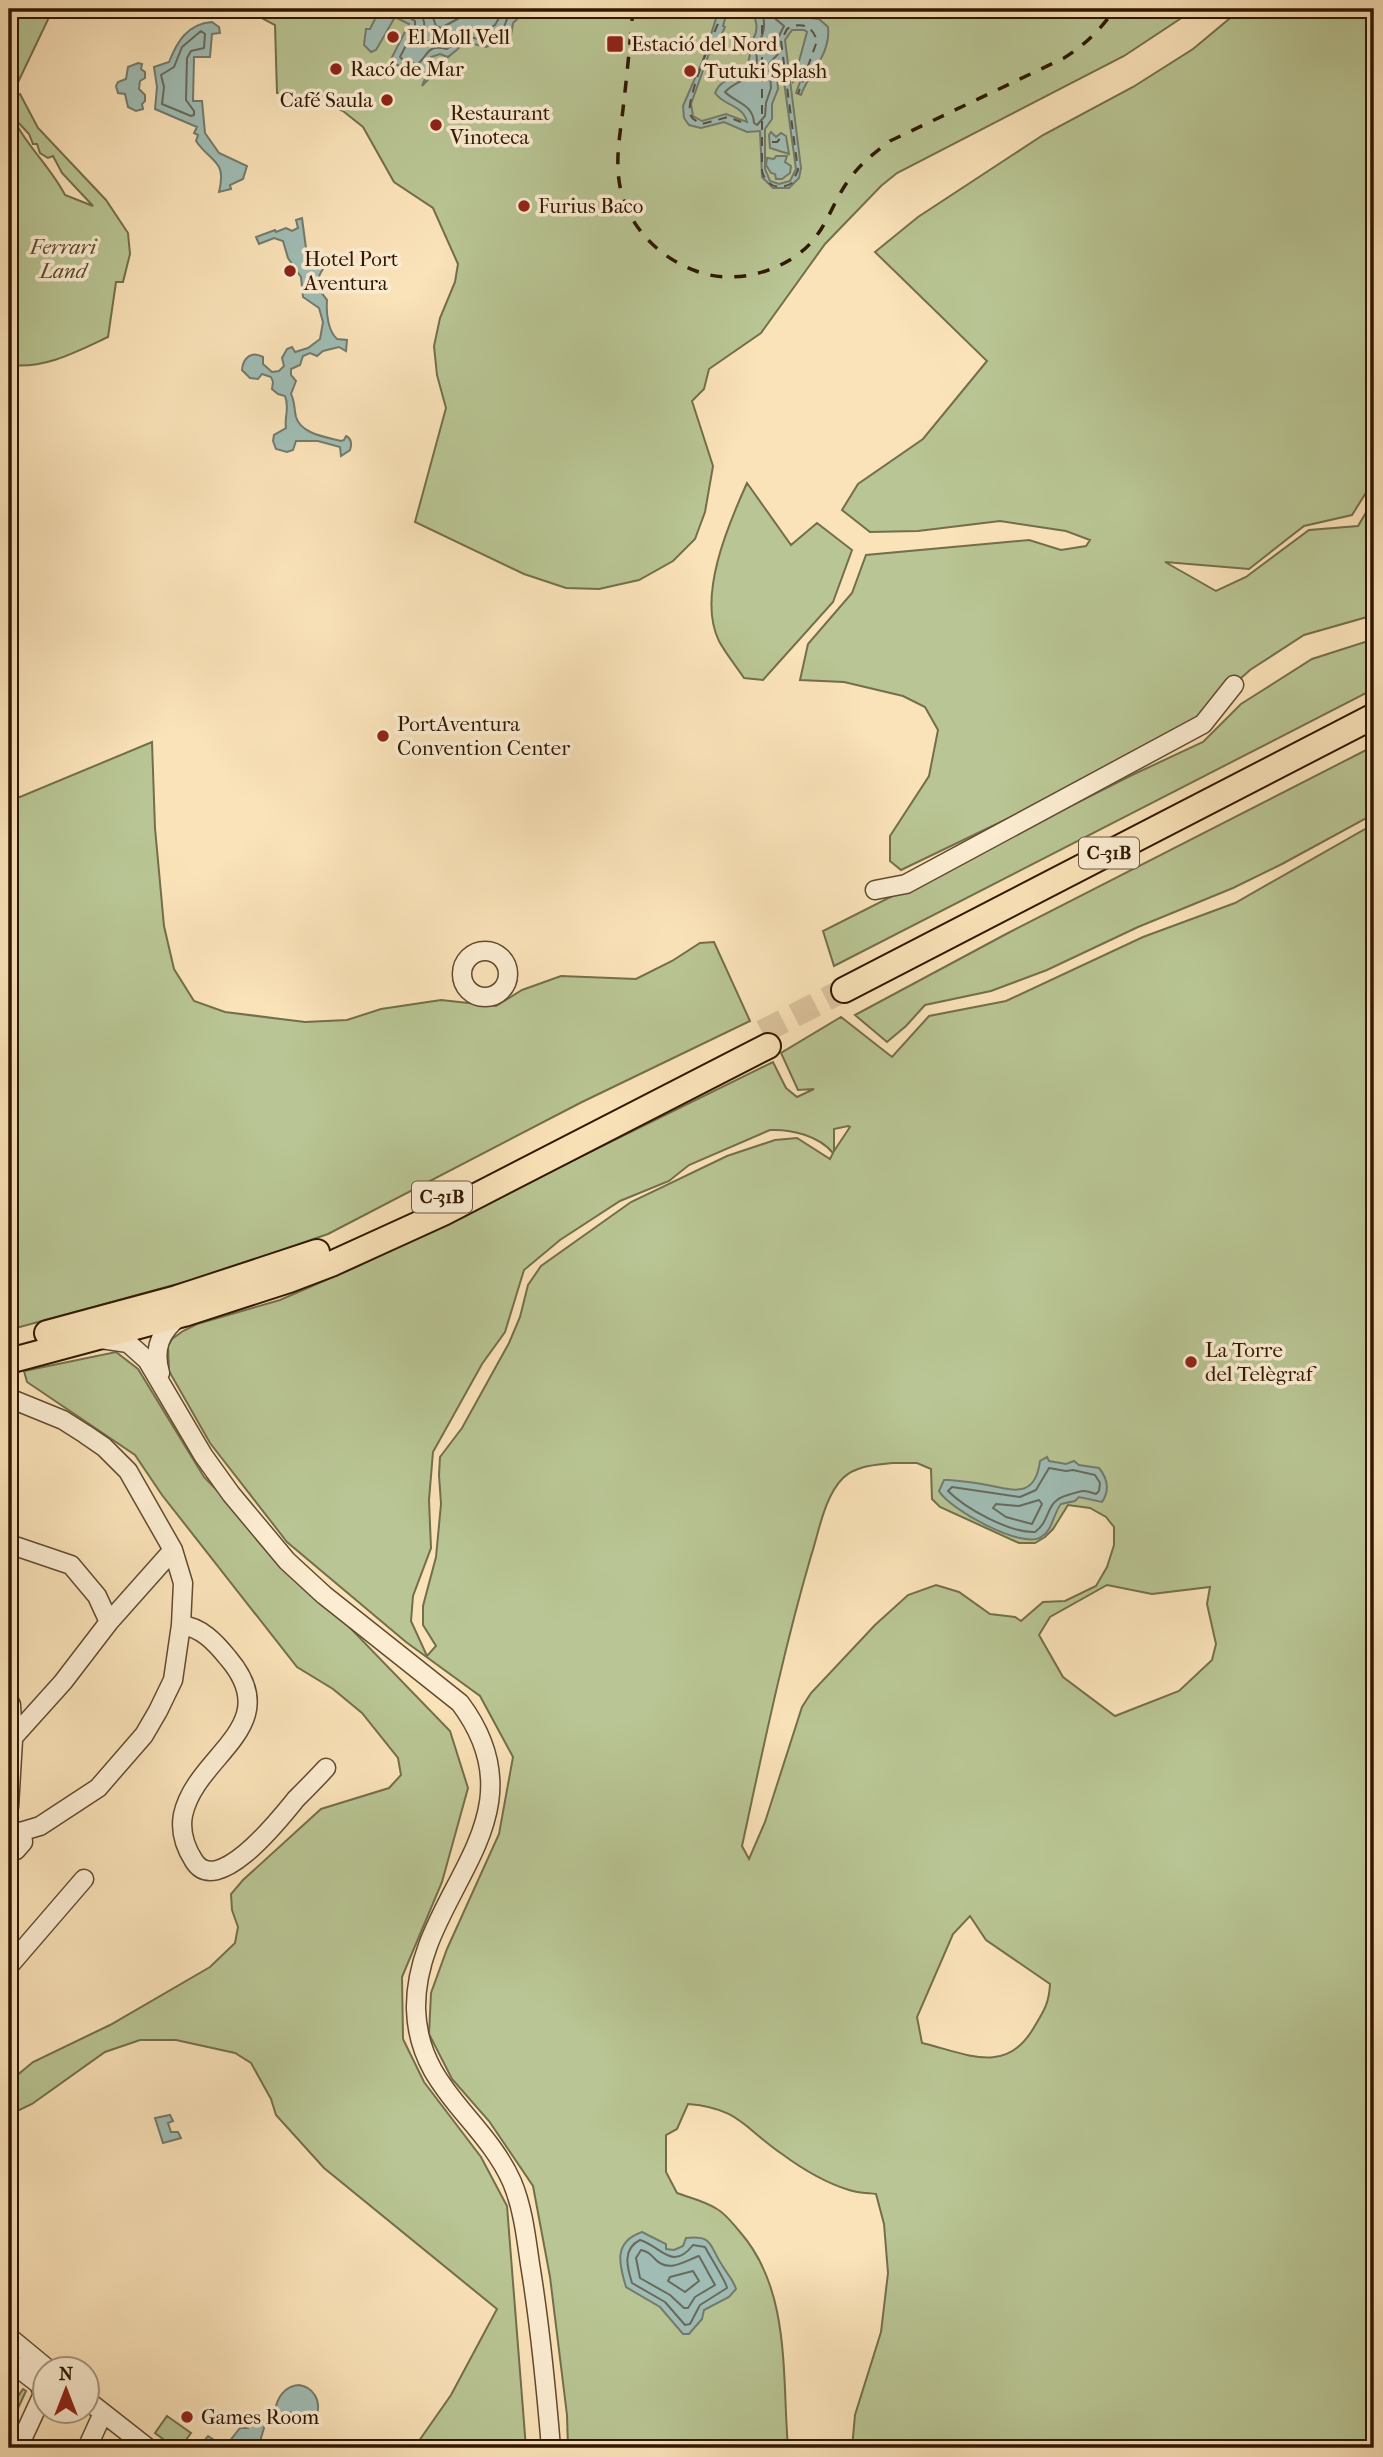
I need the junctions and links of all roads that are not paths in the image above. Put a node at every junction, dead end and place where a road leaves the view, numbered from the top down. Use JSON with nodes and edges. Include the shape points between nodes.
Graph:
{"nodes":[{"id":1,"x":1234,"y":685,"type":"dead end"},
{"id":2,"x":1374,"y":716,"type":"edge"},
{"id":3,"x":1374,"y":734,"type":"edge"},
{"id":4,"x":875,"y":890,"type":"dead end"},
{"id":5,"x":184,"y":1314,"type":"junction"},
{"id":6,"x":94,"y":1338,"type":"junction"},
{"id":7,"x":9,"y":1343,"type":"edge"},
{"id":8,"x":9,"y":1361,"type":"edge"},
{"id":9,"x":9,"y":1398,"type":"edge"},
{"id":10,"x":170,"y":1400,"type":"junction"},
{"id":11,"x":9,"y":1545,"type":"edge"},
{"id":12,"x":173,"y":1550,"type":"junction"},
{"id":13,"x":109,"y":1622,"type":"junction"},
{"id":14,"x":181,"y":1625,"type":"junction"},
{"id":15,"x":9,"y":1701,"type":"edge"},
{"id":16,"x":11,"y":1741,"type":"edge"},
{"id":17,"x":326,"y":1769,"type":"dead end"},
{"id":18,"x":9,"y":1807,"type":"edge"},
{"id":19,"x":13,"y":1835,"type":"edge"},
{"id":20,"x":84,"y":1879,"type":"dead end"},
{"id":21,"x":9,"y":1966,"type":"edge"},
{"id":22,"x":9,"y":2337,"type":"edge"},
{"id":23,"x":32,"y":2356,"type":"edge"},
{"id":24,"x":9,"y":2361,"type":"edge"},
{"id":25,"x":32,"y":2379,"type":"edge"},
{"id":26,"x":103,"y":2413,"type":"joint"},
{"id":27,"x":32,"y":2418,"type":"edge"},
{"id":28,"x":18,"y":2448,"type":"edge"},
{"id":29,"x":87,"y":2448,"type":"edge"},
{"id":30,"x":148,"y":2448,"type":"edge"},
{"id":31,"x":551,"y":2448,"type":"edge"}],
"edges":[{"from":1,"to":4,"type":"street","via":[[1203,724],[906,884]]},
{"from":2,"to":3,"type":"highway","number":"C-31B","via":[[846,997]]},
{"from":5,"to":6,"type":"highway","number":"C-31B"},
{"from":5,"to":7,"type":"highway","number":"C-31B","via":[[299,1276],[421,1223],[765,1039],[438,1198],[307,1256],[177,1298]]},
{"from":5,"to":10,"type":"street","via":[[157,1345],[157,1365]]},
{"from":6,"to":8,"type":"highway","number":"C-31B"},
{"from":6,"to":10,"type":"street","via":[[128,1343],[138,1351]]},
{"from":9,"to":12,"type":"street","via":[[62,1420],[104,1447],[128,1471]]},
{"from":10,"to":31,"type":"street","via":[[231,1494],[287,1561],[460,1703],[483,1741],[489,1763],[487,1815],[427,1947],[416,1988],[416,2012],[424,2056],[437,2080],[500,2161],[518,2199],[534,2289]]},
{"from":11,"to":13,"type":"street","via":[[71,1565],[97,1596]]},
{"from":12,"to":13,"type":"street"},
{"from":12,"to":14,"type":"street","via":[[183,1583]]},
{"from":13,"to":16,"type":"street"},
{"from":14,"to":17,"type":"street","via":[[194,1627],[226,1655],[244,1681],[249,1705],[246,1719],[192,1793],[183,1814],[182,1834],[197,1866],[217,1869],[243,1856]]},
{"from":14,"to":19,"type":"street","via":[[173,1680],[144,1735],[98,1788],[37,1832]]},
{"from":15,"to":16,"type":"street"},
{"from":16,"to":18,"type":"street"},
{"from":20,"to":21,"type":"street"},
{"from":22,"to":23,"type":"street"},
{"from":24,"to":25,"type":"street"},
{"from":26,"to":29,"type":"street"},
{"from":26,"to":30,"type":"street"},
{"from":27,"to":28,"type":"street"}]}
